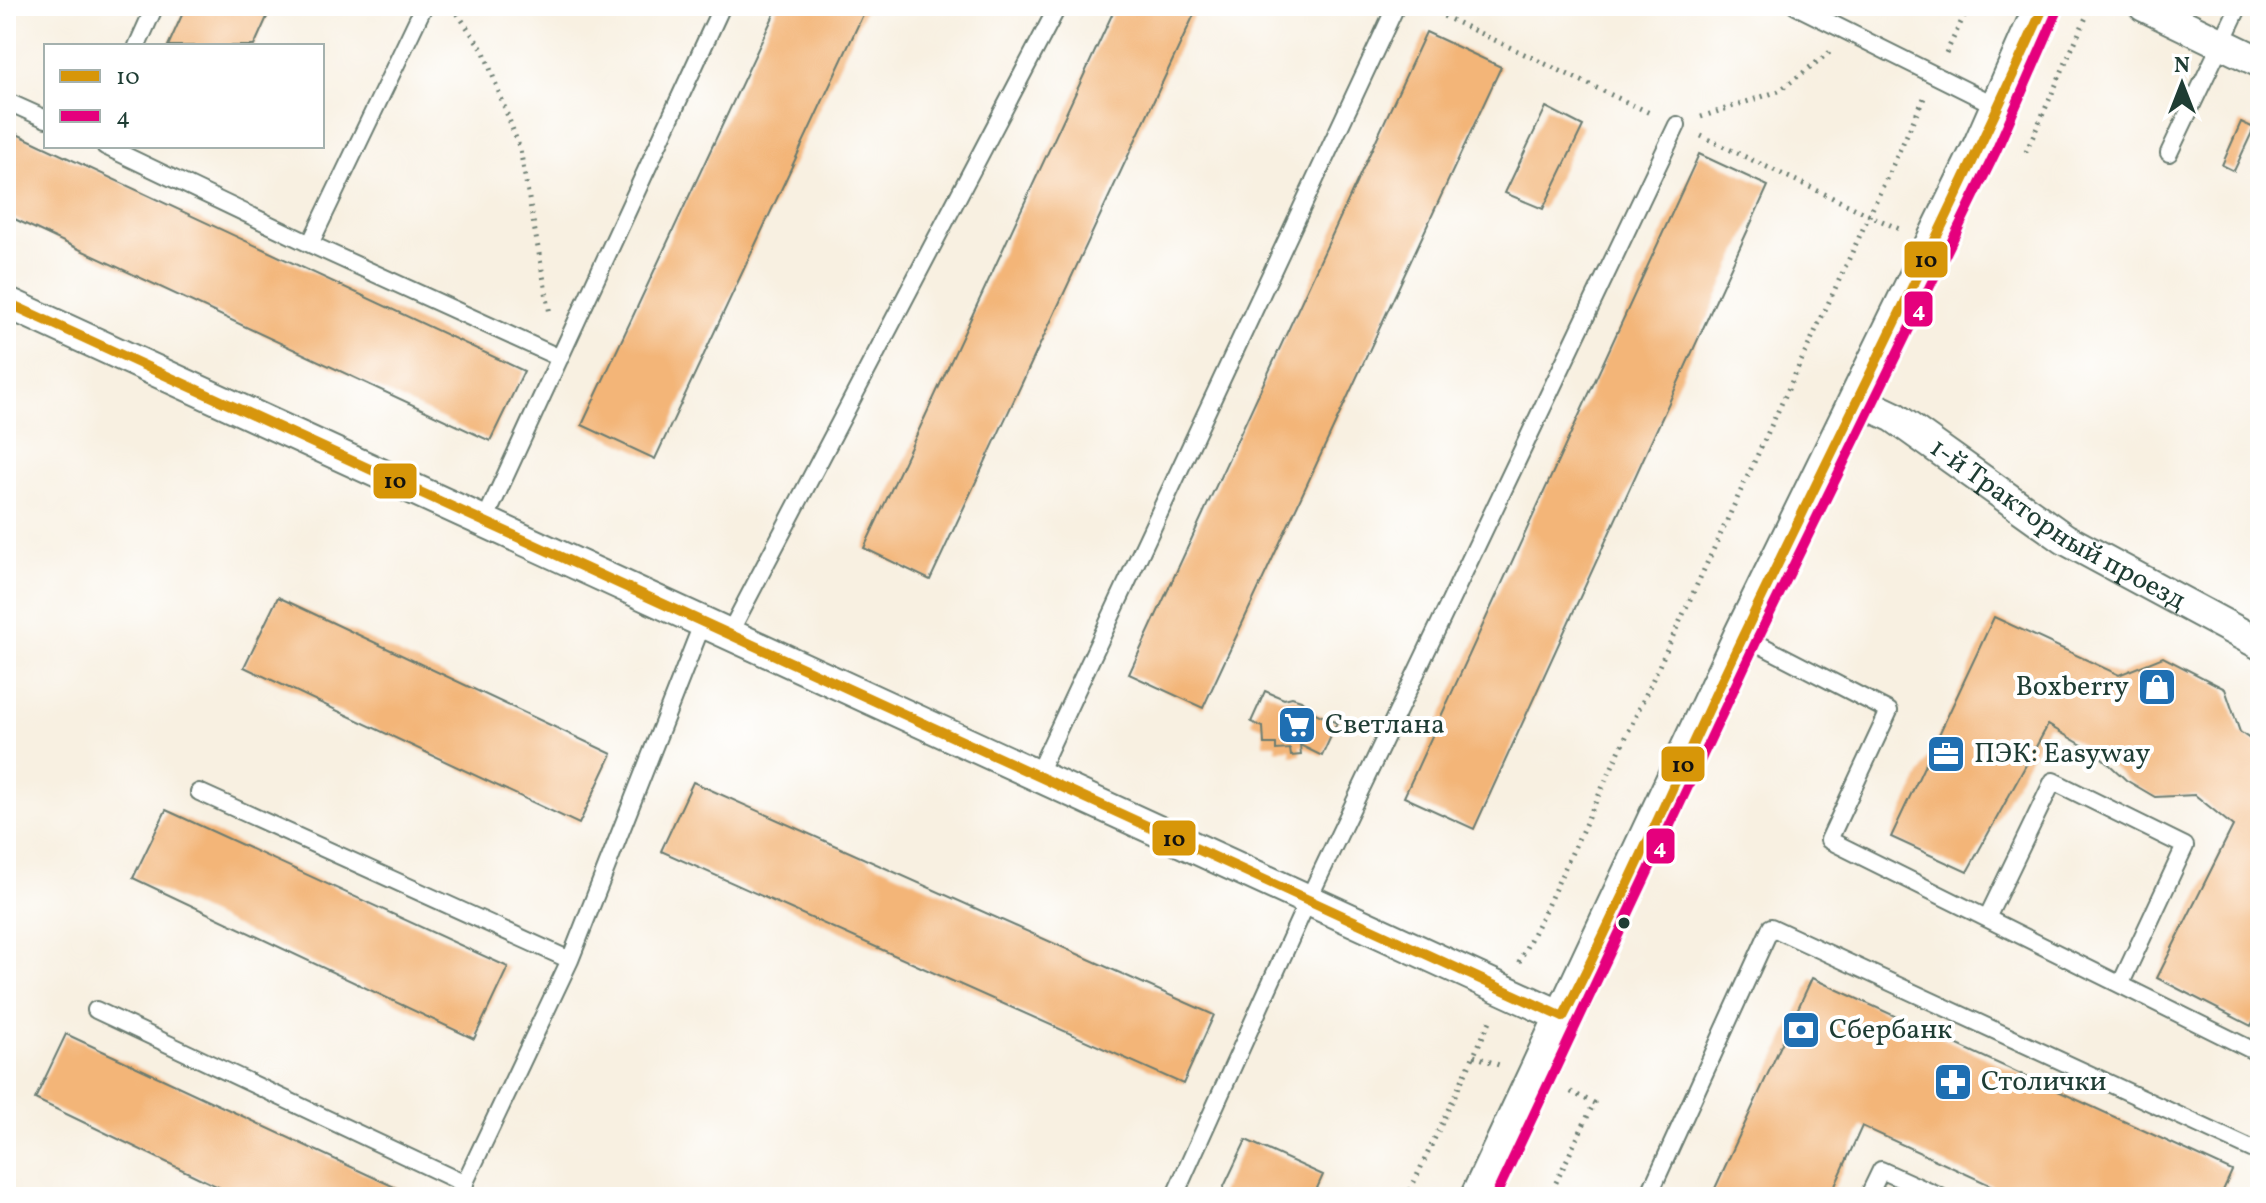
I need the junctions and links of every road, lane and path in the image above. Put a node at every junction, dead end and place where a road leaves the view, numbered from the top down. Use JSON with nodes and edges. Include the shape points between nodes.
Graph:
{"nodes":[{"id":1,"x":155,"y":6,"type":"edge"},
{"id":2,"x":424,"y":6,"type":"edge"},
{"id":3,"x":452,"y":6,"type":"edge"},
{"id":4,"x":722,"y":6,"type":"edge"},
{"id":5,"x":1058,"y":6,"type":"edge"},
{"id":6,"x":1396,"y":6,"type":"edge"},
{"id":7,"x":1796,"y":6,"type":"edge"},
{"id":8,"x":1969,"y":6,"type":"edge"},
{"id":9,"x":2044,"y":6,"type":"edge"},
{"id":10,"x":2144,"y":6,"type":"edge"},
{"id":11,"x":2239,"y":6,"type":"edge"},
{"id":12,"x":1853,"y":35,"type":"junction"},
{"id":13,"x":2221,"y":43,"type":"junction"},
{"id":14,"x":138,"y":44,"type":"edge"},
{"id":15,"x":2260,"y":62,"type":"edge"},
{"id":16,"x":1935,"y":75,"type":"junction"},
{"id":17,"x":6,"y":101,"type":"edge"},
{"id":18,"x":2000,"y":107,"type":"junction"},
{"id":19,"x":44,"y":118,"type":"edge"},
{"id":20,"x":1677,"y":125,"type":"joint"},
{"id":21,"x":109,"y":148,"type":"edge"},
{"id":22,"x":2169,"y":153,"type":"dead end"},
{"id":23,"x":310,"y":244,"type":"junction"},
{"id":24,"x":6,"y":302,"type":"edge"},
{"id":25,"x":560,"y":358,"type":"junction"},
{"id":26,"x":1858,"y":400,"type":"junction"},
{"id":27,"x":484,"y":522,"type":"junction"},
{"id":28,"x":716,"y":628,"type":"junction"},
{"id":29,"x":1743,"y":636,"type":"junction"},
{"id":30,"x":2260,"y":644,"type":"edge"},
{"id":31,"x":1037,"y":775,"type":"junction"},
{"id":32,"x":199,"y":792,"type":"dead end"},
{"id":33,"x":1308,"y":900,"type":"junction"},
{"id":34,"x":1987,"y":918,"type":"junction"},
{"id":35,"x":570,"y":960,"type":"junction"},
{"id":36,"x":2121,"y":983,"type":"junction"},
{"id":37,"x":1505,"y":990,"type":"junction"},
{"id":38,"x":96,"y":1010,"type":"dead end"},
{"id":39,"x":1563,"y":1017,"type":"junction"},
{"id":40,"x":2260,"y":1054,"type":"edge"},
{"id":41,"x":1565,"y":1088,"type":"dead end"},
{"id":42,"x":2260,"y":1153,"type":"edge"},
{"id":43,"x":461,"y":1190,"type":"edge"},
{"id":44,"x":1174,"y":1197,"type":"edge"},
{"id":45,"x":1407,"y":1197,"type":"edge"},
{"id":46,"x":1480,"y":1197,"type":"edge"},
{"id":47,"x":1549,"y":1197,"type":"edge"},
{"id":48,"x":1648,"y":1197,"type":"edge"},
{"id":49,"x":1868,"y":1197,"type":"edge"},
{"id":50,"x":1941,"y":1197,"type":"edge"}],
"edges":[{"from":1,"to":14,"type":"lane"},
{"from":2,"to":23,"type":"lane"},
{"from":3,"to":25,"type":"path","via":[[484,52],[520,149]]},
{"from":4,"to":25,"type":"lane"},
{"from":5,"to":28,"type":"lane"},
{"from":6,"to":31,"type":"lane"},
{"from":7,"to":12,"type":"lane"},
{"from":8,"to":16,"type":"path"},
{"from":9,"to":18,"type":"street"},
{"from":10,"to":13,"type":"street"},
{"from":11,"to":13,"type":"lane"},
{"from":12,"to":16,"type":"lane"},
{"from":12,"to":20,"type":"path","via":[[1779,91]]},
{"from":13,"to":15,"type":"street"},
{"from":13,"to":22,"type":"lane"},
{"from":16,"to":18,"type":"lane"},
{"from":16,"to":37,"type":"path"},
{"from":17,"to":19,"type":"lane"},
{"from":18,"to":26,"type":"street"},
{"from":20,"to":33,"type":"lane"},
{"from":21,"to":23,"type":"lane"},
{"from":23,"to":25,"type":"lane"},
{"from":24,"to":27,"type":"street"},
{"from":25,"to":27,"type":"lane"},
{"from":26,"to":29,"type":"street"},
{"from":26,"to":30,"type":"street","name":"1-й Тракторный проезд","via":[[1894,417],[2065,539]]},
{"from":27,"to":28,"type":"street"},
{"from":28,"to":31,"type":"street"},
{"from":28,"to":35,"type":"lane"},
{"from":29,"to":34,"type":"lane","via":[[1889,711],[1829,840]]},
{"from":29,"to":39,"type":"street"},
{"from":31,"to":33,"type":"street"},
{"from":32,"to":35,"type":"lane"},
{"from":33,"to":37,"type":"street"},
{"from":33,"to":44,"type":"lane"},
{"from":34,"to":36,"type":"lane"},
{"from":34,"to":36,"type":"lane","via":[[2053,781],[2185,846]]},
{"from":35,"to":43,"type":"lane"},
{"from":36,"to":40,"type":"lane"},
{"from":37,"to":39,"type":"street"},
{"from":37,"to":45,"type":"path"},
{"from":38,"to":43,"type":"lane"},
{"from":39,"to":46,"type":"street"},
{"from":41,"to":47,"type":"path","via":[[1594,1103]]},
{"from":42,"to":48,"type":"lane","via":[[1771,927]]},
{"from":49,"to":50,"type":"lane","via":[[1881,1170]]}]}
